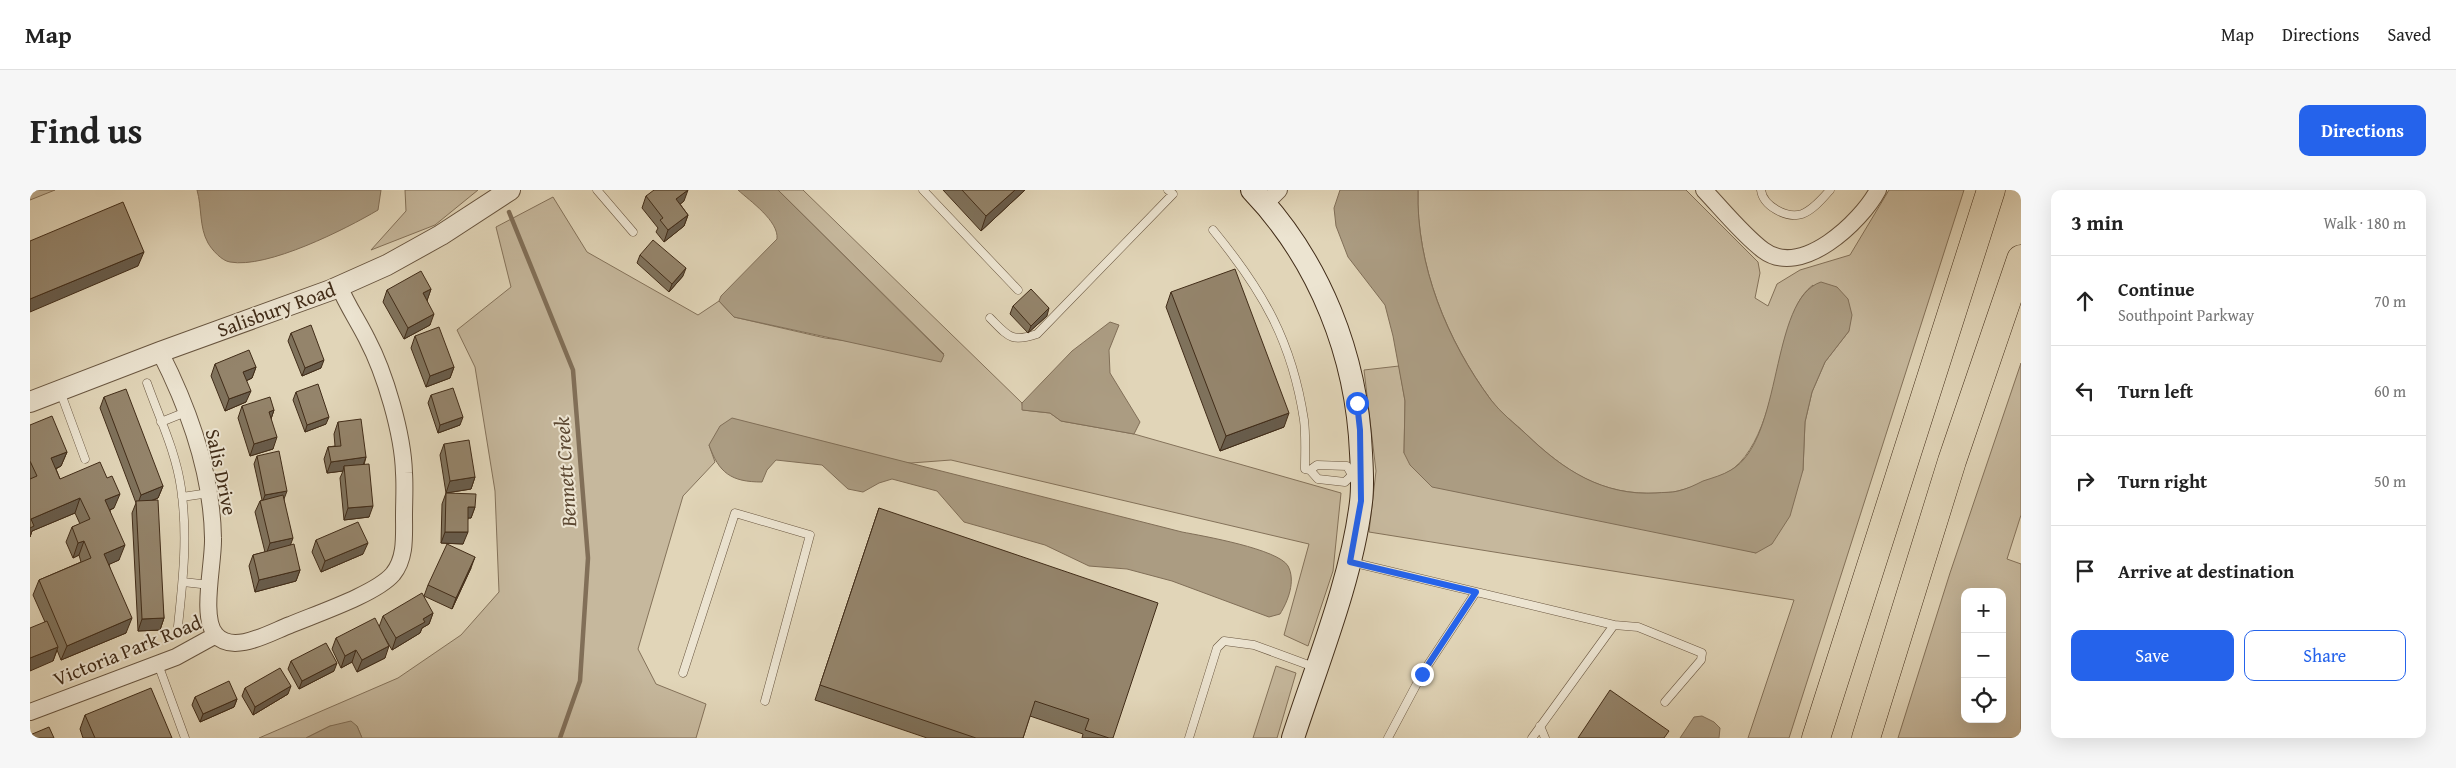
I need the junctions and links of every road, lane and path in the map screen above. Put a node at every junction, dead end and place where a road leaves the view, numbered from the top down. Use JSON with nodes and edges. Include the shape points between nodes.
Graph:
{"nodes":[{"id":1,"x":510,"y":190,"type":"edge"},
{"id":2,"x":597,"y":190,"type":"edge"},
{"id":3,"x":923,"y":190,"type":"edge"},
{"id":4,"x":1168,"y":190,"type":"edge"},
{"id":5,"x":1704,"y":190,"type":"edge"},
{"id":6,"x":1761,"y":190,"type":"edge"},
{"id":7,"x":1830,"y":190,"type":"edge"},
{"id":8,"x":1878,"y":190,"type":"edge"},
{"id":9,"x":1991,"y":190,"type":"edge"},
{"id":10,"x":1266,"y":195,"type":"edge"},
{"id":11,"x":1213,"y":230,"type":"dead end"},
{"id":12,"x":633,"y":232,"type":"dead end"},
{"id":13,"x":2021,"y":259,"type":"edge"},
{"id":14,"x":339,"y":286,"type":"junction"},
{"id":15,"x":1018,"y":290,"type":"dead end"},
{"id":16,"x":2021,"y":306,"type":"edge"},
{"id":17,"x":990,"y":318,"type":"dead end"},
{"id":18,"x":160,"y":352,"type":"junction"},
{"id":19,"x":1990,"y":354,"type":"junction"},
{"id":20,"x":146,"y":382,"type":"dead end"},
{"id":21,"x":60,"y":391,"type":"junction"},
{"id":22,"x":30,"y":402,"type":"edge"},
{"id":23,"x":186,"y":412,"type":"junction"},
{"id":24,"x":161,"y":422,"type":"junction"},
{"id":25,"x":85,"y":459,"type":"dead end"},
{"id":26,"x":1310,"y":470,"type":"junction"},
{"id":27,"x":1357,"y":475,"type":"junction"},
{"id":28,"x":209,"y":493,"type":"junction"},
{"id":29,"x":182,"y":497,"type":"junction"},
{"id":30,"x":1350,"y":562,"type":"junction"},
{"id":31,"x":183,"y":582,"type":"junction"},
{"id":32,"x":210,"y":584,"type":"junction"},
{"id":33,"x":1476,"y":592,"type":"junction"},
{"id":34,"x":1614,"y":625,"type":"junction"},
{"id":35,"x":178,"y":626,"type":"dead end"},
{"id":36,"x":216,"y":635,"type":"junction"},
{"id":37,"x":158,"y":664,"type":"junction"},
{"id":38,"x":1316,"y":667,"type":"junction"},
{"id":39,"x":683,"y":673,"type":"dead end"},
{"id":40,"x":764,"y":701,"type":"dead end"},
{"id":41,"x":1665,"y":702,"type":"dead end"},
{"id":42,"x":30,"y":712,"type":"edge"},
{"id":43,"x":1540,"y":726,"type":"junction"},
{"id":44,"x":186,"y":738,"type":"edge"},
{"id":45,"x":1189,"y":738,"type":"edge"},
{"id":46,"x":1293,"y":738,"type":"edge"},
{"id":47,"x":1388,"y":738,"type":"edge"},
{"id":48,"x":1532,"y":738,"type":"edge"},
{"id":49,"x":1545,"y":738,"type":"edge"},
{"id":50,"x":1816,"y":738,"type":"edge"},
{"id":51,"x":1866,"y":738,"type":"edge"}],
"edges":[{"from":1,"to":14,"type":"street","name":"Salisbury Road","via":[[441,235],[387,265]]},
{"from":2,"to":12,"type":"lane"},
{"from":3,"to":15,"type":"lane"},
{"from":4,"to":17,"type":"lane","via":[[1173,194],[1037,334],[1022,339],[1009,337]]},
{"from":5,"to":8,"type":"street","via":[[1764,251],[1782,258],[1805,256],[1828,244],[1848,227]]},
{"from":6,"to":7,"type":"lane","via":[[1772,207],[1786,214],[1802,214]]},
{"from":9,"to":50,"type":"highway"},
{"from":10,"to":27,"type":"main road","via":[[1315,279],[1346,352],[1357,403]]},
{"from":11,"to":26,"type":"lane","via":[[1240,263],[1281,332],[1304,421],[1305,469]]},
{"from":13,"to":19,"type":"highway"},
{"from":14,"to":18,"type":"street","name":"Salisbury Road"},
{"from":14,"to":36,"type":"street","name":"Victoria Park Road","via":[[380,369],[393,415],[404,471],[402,555],[392,575],[379,586],[290,625],[241,643],[222,640]]},
{"from":16,"to":19,"type":"highway"},
{"from":18,"to":21,"type":"street","name":"Salisbury Road"},
{"from":18,"to":23,"type":"street","name":"Salis Drive"},
{"from":19,"to":51,"type":"highway","via":[[1952,461]]},
{"from":20,"to":24,"type":"lane"},
{"from":21,"to":22,"type":"street","name":"Salisbury Road"},
{"from":21,"to":25,"type":"lane"},
{"from":23,"to":24,"type":"lane"},
{"from":23,"to":28,"type":"street","name":"Salis Drive"},
{"from":24,"to":29,"type":"lane","via":[[172,450]]},
{"from":26,"to":27,"type":"lane","via":[[1317,465],[1346,466]]},
{"from":26,"to":27,"type":"lane","via":[[1318,479],[1345,482]]},
{"from":27,"to":30,"type":"main road","via":[[1361,501]]},
{"from":28,"to":29,"type":"lane"},
{"from":28,"to":32,"type":"street","name":"Salis Drive","via":[[213,556]]},
{"from":29,"to":31,"type":"lane"},
{"from":30,"to":33,"type":"lane"},
{"from":30,"to":38,"type":"main road"},
{"from":31,"to":32,"type":"lane"},
{"from":31,"to":35,"type":"lane"},
{"from":32,"to":36,"type":"street","name":"Salis Drive","via":[[208,611],[210,626]]},
{"from":33,"to":34,"type":"lane"},
{"from":33,"to":47,"type":"lane","via":[[1422,674]]},
{"from":34,"to":41,"type":"lane","via":[[1638,627],[1702,653],[1701,660]]},
{"from":34,"to":43,"type":"lane"},
{"from":36,"to":37,"type":"street","name":"Victoria Park Road"},
{"from":37,"to":42,"type":"street","name":"Victoria Park Road"},
{"from":37,"to":44,"type":"lane"},
{"from":38,"to":45,"type":"lane","via":[[1254,645],[1224,641],[1217,648]]},
{"from":38,"to":46,"type":"main road"},
{"from":39,"to":40,"type":"lane","via":[[734,513],[810,535]]},
{"from":43,"to":48,"type":"lane"},
{"from":43,"to":49,"type":"lane"}]}
